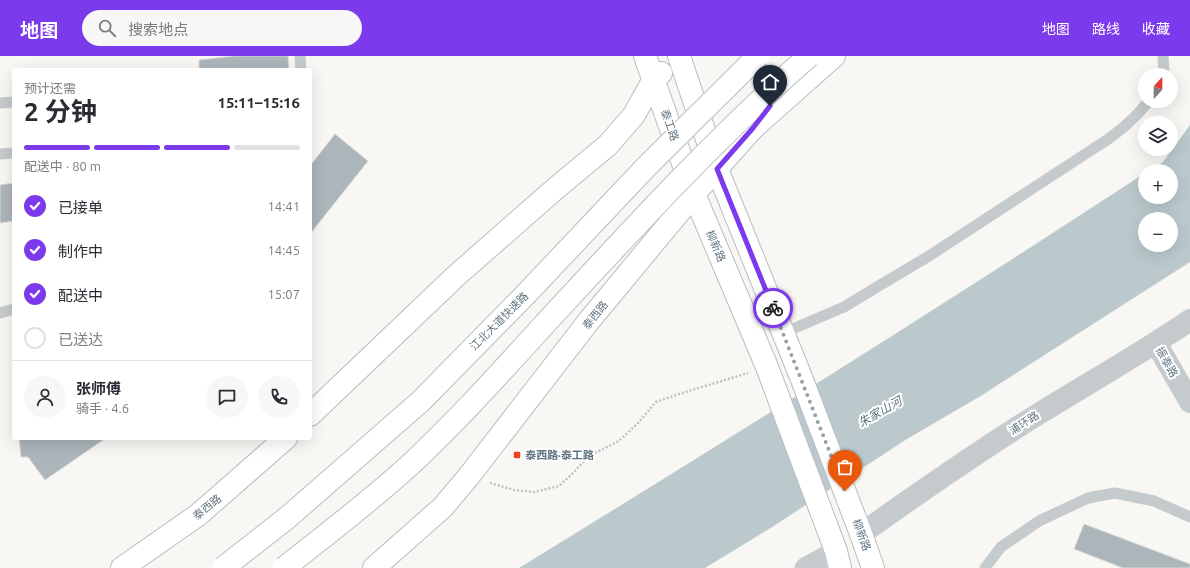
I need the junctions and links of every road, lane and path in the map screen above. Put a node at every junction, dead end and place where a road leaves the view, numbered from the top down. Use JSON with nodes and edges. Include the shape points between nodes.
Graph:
{"nodes":[{"id":1,"x":300,"y":56,"type":"edge"},
{"id":2,"x":646,"y":56,"type":"edge"},
{"id":3,"x":655,"y":56,"type":"edge"},
{"id":4,"x":679,"y":56,"type":"edge"},
{"id":5,"x":758,"y":56,"type":"edge"},
{"id":6,"x":809,"y":56,"type":"edge"},
{"id":7,"x":834,"y":56,"type":"edge"},
{"id":8,"x":1163,"y":56,"type":"edge"},
{"id":9,"x":301,"y":68,"type":"edge"},
{"id":10,"x":1164,"y":68,"type":"edge"},
{"id":11,"x":654,"y":79,"type":"junction"},
{"id":12,"x":12,"y":102,"type":"edge"},
{"id":13,"x":0,"y":103,"type":"edge"},
{"id":14,"x":1144,"y":108,"type":"edge"},
{"id":15,"x":753,"y":128,"type":"junction"},
{"id":16,"x":12,"y":153,"type":"edge"},
{"id":17,"x":0,"y":154,"type":"edge"},
{"id":18,"x":717,"y":169,"type":"junction"},
{"id":19,"x":694,"y":194,"type":"junction"},
{"id":20,"x":1190,"y":320,"type":"edge"},
{"id":21,"x":783,"y":332,"type":"junction"},
{"id":22,"x":1156,"y":343,"type":"junction"},
{"id":23,"x":767,"y":367,"type":"junction"},
{"id":24,"x":1190,"y":402,"type":"edge"},
{"id":25,"x":312,"y":413,"type":"edge"},
{"id":26,"x":284,"y":440,"type":"edge"},
{"id":27,"x":469,"y":476,"type":"junction"},
{"id":28,"x":1190,"y":517,"type":"edge"},
{"id":29,"x":862,"y":534,"type":"junction"},
{"id":30,"x":838,"y":560,"type":"edge"},
{"id":31,"x":122,"y":568,"type":"edge"},
{"id":32,"x":223,"y":568,"type":"edge"},
{"id":33,"x":284,"y":568,"type":"edge"},
{"id":34,"x":374,"y":568,"type":"edge"},
{"id":35,"x":805,"y":568,"type":"edge"},
{"id":36,"x":873,"y":568,"type":"edge"},
{"id":37,"x":985,"y":568,"type":"edge"}],
"edges":[{"from":1,"to":9,"type":"lane"},
{"from":2,"to":11,"type":"main road","name":"泰工路"},
{"from":3,"to":11,"type":"street"},
{"from":4,"to":11,"type":"main road"},
{"from":4,"to":18,"type":"main road"},
{"from":5,"to":32,"type":"main road","name":"江北大道快速路","bridge":true,"via":[[647,166],[420,401],[286,518]]},
{"from":6,"to":15,"type":"main road","name":"泰西路"},
{"from":6,"to":33,"type":"main road","bridge":true,"via":[[777,84],[666,194],[412,462]]},
{"from":7,"to":15,"type":"main road"},
{"from":8,"to":10,"type":"lane"},
{"from":11,"to":19,"type":"main road","name":"泰工路"},
{"from":11,"to":25,"type":"main road","via":[[634,115],[608,145],[457,275]]},
{"from":12,"to":13,"type":"lane"},
{"from":14,"to":21,"type":"lane","via":[[1111,139],[929,256],[844,307]]},
{"from":15,"to":18,"type":"main road","name":"泰西路"},
{"from":16,"to":17,"type":"lane"},
{"from":18,"to":19,"type":"main road","name":"泰西路"},
{"from":18,"to":21,"type":"main road","name":"柳新路"},
{"from":19,"to":23,"type":"main road","name":"柳新路"},
{"from":19,"to":27,"type":"main road","name":"泰西路","via":[[588,322]]},
{"from":20,"to":22,"type":"street","name":"浦环路"},
{"from":21,"to":29,"type":"main road","name":"柳新路"},
{"from":22,"to":24,"type":"street","name":"振泰路"},
{"from":22,"to":29,"type":"street","name":"浦环路","via":[[1014,430]]},
{"from":23,"to":27,"type":"path","via":[[656,402],[619,441],[589,456],[559,486],[534,492],[514,490]]},
{"from":23,"to":30,"type":"main road","name":"柳新路"},
{"from":26,"to":31,"type":"main road","name":"泰西路","via":[[198,515]]},
{"from":27,"to":34,"type":"main road","name":"泰西路","via":[[443,507]]},
{"from":28,"to":37,"type":"lane","via":[[1154,501],[1115,493],[1088,498],[1039,520],[1002,546]]},
{"from":29,"to":36,"type":"main road","name":"柳新路"},
{"from":30,"to":35,"type":"street"}]}
